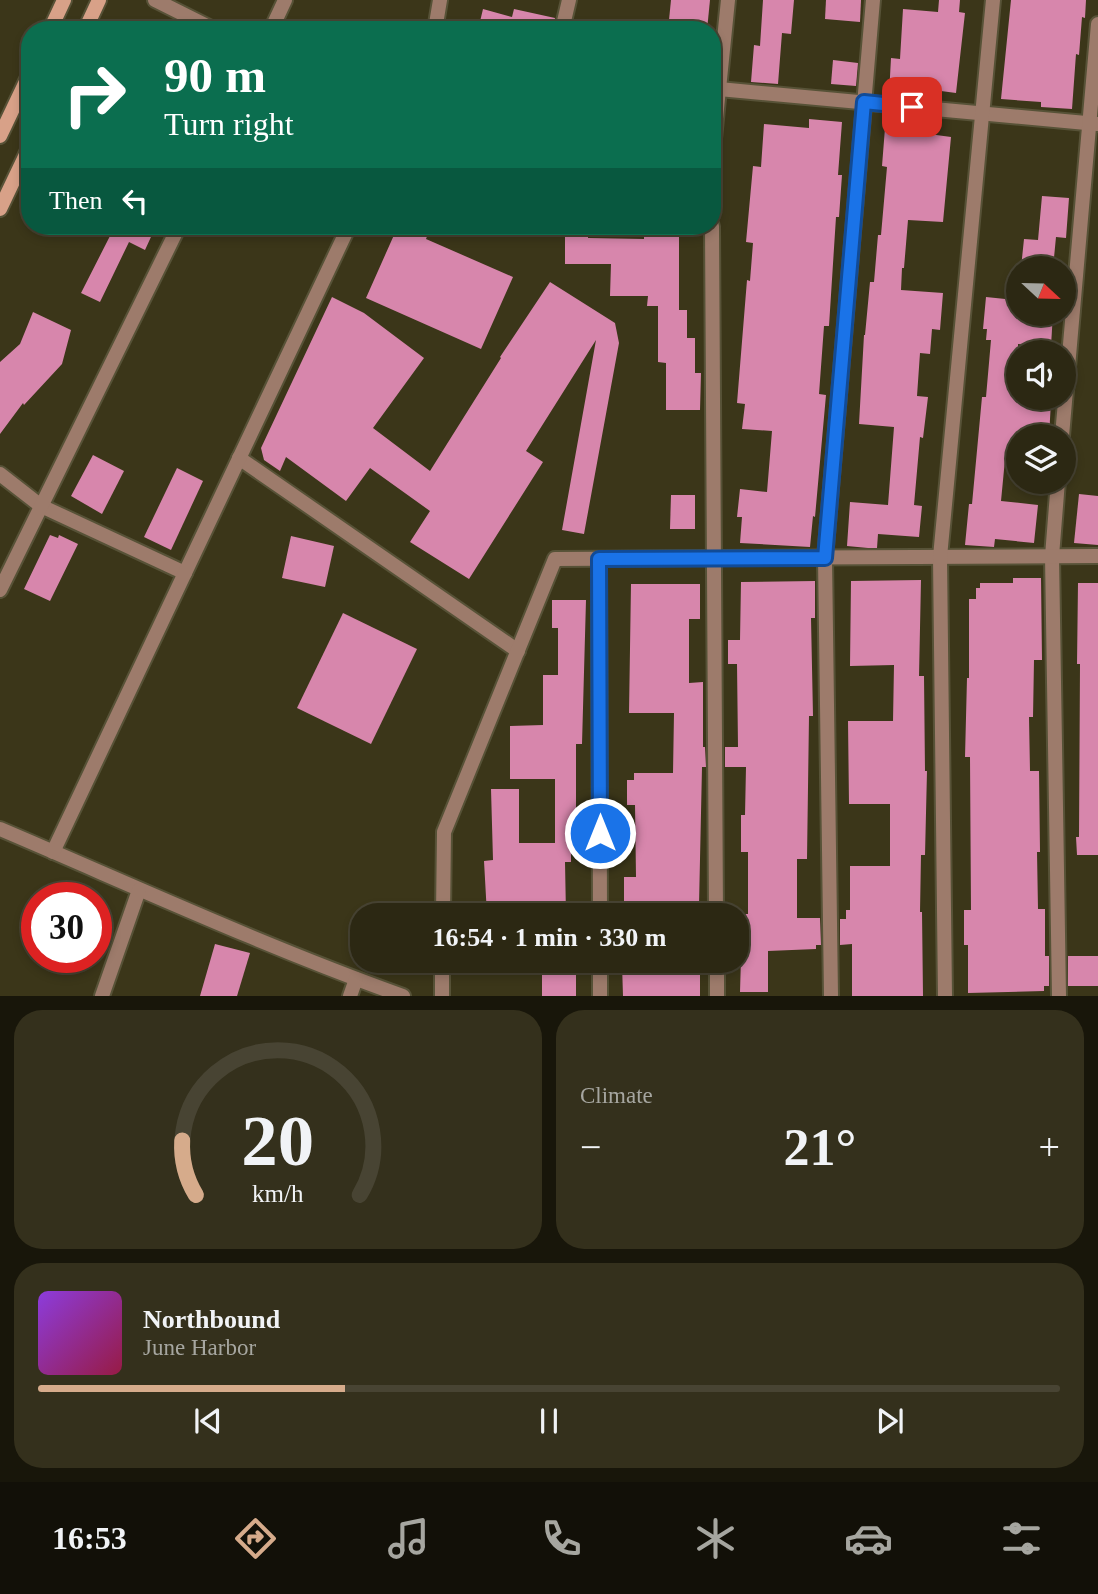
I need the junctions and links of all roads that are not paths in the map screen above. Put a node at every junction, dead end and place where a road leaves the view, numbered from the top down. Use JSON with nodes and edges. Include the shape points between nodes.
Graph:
{"nodes":[{"id":1,"x":65,"y":0,"type":"edge"},
{"id":2,"x":99,"y":0,"type":"edge"},
{"id":3,"x":155,"y":0,"type":"edge"},
{"id":4,"x":285,"y":0,"type":"edge"},
{"id":5,"x":440,"y":0,"type":"edge"},
{"id":6,"x":569,"y":0,"type":"edge"},
{"id":7,"x":728,"y":0,"type":"edge"},
{"id":8,"x":873,"y":0,"type":"edge"},
{"id":9,"x":993,"y":0,"type":"edge"},
{"id":10,"x":54,"y":21,"type":"edge"},
{"id":11,"x":89,"y":21,"type":"edge"},
{"id":12,"x":197,"y":21,"type":"edge"},
{"id":13,"x":275,"y":21,"type":"edge"},
{"id":14,"x":436,"y":21,"type":"edge"},
{"id":15,"x":564,"y":21,"type":"edge"},
{"id":16,"x":1098,"y":24,"type":"edge"},
{"id":17,"x":721,"y":69,"type":"edge"},
{"id":18,"x":721,"y":89,"type":"edge"},
{"id":19,"x":21,"y":92,"type":"edge"},
{"id":20,"x":864,"y":102,"type":"junction"},
{"id":21,"x":983,"y":114,"type":"junction"},
{"id":22,"x":1093,"y":124,"type":"edge"},
{"id":23,"x":0,"y":136,"type":"edge"},
{"id":24,"x":21,"y":165,"type":"edge"},
{"id":25,"x":0,"y":209,"type":"edge"},
{"id":26,"x":175,"y":235,"type":"edge"},
{"id":27,"x":345,"y":235,"type":"edge"},
{"id":28,"x":712,"y":235,"type":"edge"},
{"id":29,"x":1063,"y":424,"type":"edge"},
{"id":30,"x":239,"y":458,"type":"junction"},
{"id":31,"x":0,"y":474,"type":"edge"},
{"id":32,"x":1057,"y":494,"type":"edge"},
{"id":33,"x":41,"y":506,"type":"junction"},
{"id":34,"x":1052,"y":556,"type":"junction"},
{"id":35,"x":1098,"y":556,"type":"edge"},
{"id":36,"x":940,"y":557,"type":"junction"},
{"id":37,"x":713,"y":558,"type":"junction"},
{"id":38,"x":825,"y":558,"type":"junction"},
{"id":39,"x":599,"y":559,"type":"junction"},
{"id":40,"x":185,"y":573,"type":"junction"},
{"id":41,"x":0,"y":590,"type":"edge"},
{"id":42,"x":518,"y":651,"type":"junction"},
{"id":43,"x":0,"y":830,"type":"edge"},
{"id":44,"x":53,"y":852,"type":"junction"},
{"id":45,"x":139,"y":890,"type":"junction"},
{"id":46,"x":443,"y":903,"type":"edge"},
{"id":47,"x":600,"y":903,"type":"edge"},
{"id":48,"x":716,"y":903,"type":"edge"},
{"id":49,"x":442,"y":973,"type":"edge"},
{"id":50,"x":600,"y":973,"type":"edge"},
{"id":51,"x":717,"y":973,"type":"edge"},
{"id":52,"x":356,"y":979,"type":"junction"},
{"id":53,"x":102,"y":996,"type":"edge"},
{"id":54,"x":349,"y":996,"type":"edge"},
{"id":55,"x":403,"y":996,"type":"edge"},
{"id":56,"x":442,"y":996,"type":"edge"},
{"id":57,"x":600,"y":996,"type":"edge"},
{"id":58,"x":717,"y":996,"type":"edge"},
{"id":59,"x":831,"y":996,"type":"edge"},
{"id":60,"x":945,"y":996,"type":"edge"},
{"id":61,"x":1059,"y":996,"type":"edge"}],
"edges":[{"from":1,"to":10,"type":"street"},
{"from":2,"to":11,"type":"street"},
{"from":3,"to":12,"type":"street"},
{"from":4,"to":13,"type":"street"},
{"from":5,"to":14,"type":"street"},
{"from":6,"to":15,"type":"street"},
{"from":7,"to":17,"type":"street"},
{"from":8,"to":20,"type":"street"},
{"from":9,"to":21,"type":"street"},
{"from":16,"to":22,"type":"street"},
{"from":18,"to":20,"type":"street"},
{"from":19,"to":23,"type":"street"},
{"from":20,"to":21,"type":"street"},
{"from":20,"to":38,"type":"street"},
{"from":21,"to":22,"type":"street"},
{"from":21,"to":36,"type":"street"},
{"from":22,"to":29,"type":"street"},
{"from":24,"to":25,"type":"street"},
{"from":26,"to":33,"type":"street"},
{"from":27,"to":30,"type":"street"},
{"from":28,"to":37,"type":"street"},
{"from":30,"to":40,"type":"street"},
{"from":30,"to":42,"type":"street"},
{"from":31,"to":33,"type":"street"},
{"from":32,"to":34,"type":"street"},
{"from":33,"to":40,"type":"street"},
{"from":33,"to":41,"type":"street"},
{"from":34,"to":35,"type":"street"},
{"from":34,"to":36,"type":"street"},
{"from":34,"to":61,"type":"street"},
{"from":36,"to":38,"type":"street"},
{"from":36,"to":60,"type":"street"},
{"from":37,"to":38,"type":"street"},
{"from":37,"to":39,"type":"street"},
{"from":37,"to":48,"type":"street"},
{"from":38,"to":59,"type":"street"},
{"from":39,"to":42,"type":"street","via":[[555,559]]},
{"from":39,"to":47,"type":"street"},
{"from":40,"to":44,"type":"street"},
{"from":42,"to":46,"type":"street","via":[[444,832]]},
{"from":43,"to":44,"type":"street"},
{"from":44,"to":45,"type":"street"},
{"from":45,"to":52,"type":"street"},
{"from":45,"to":53,"type":"street"},
{"from":49,"to":56,"type":"street"},
{"from":50,"to":57,"type":"street"},
{"from":51,"to":58,"type":"street"},
{"from":52,"to":54,"type":"street"},
{"from":52,"to":55,"type":"street"}]}
